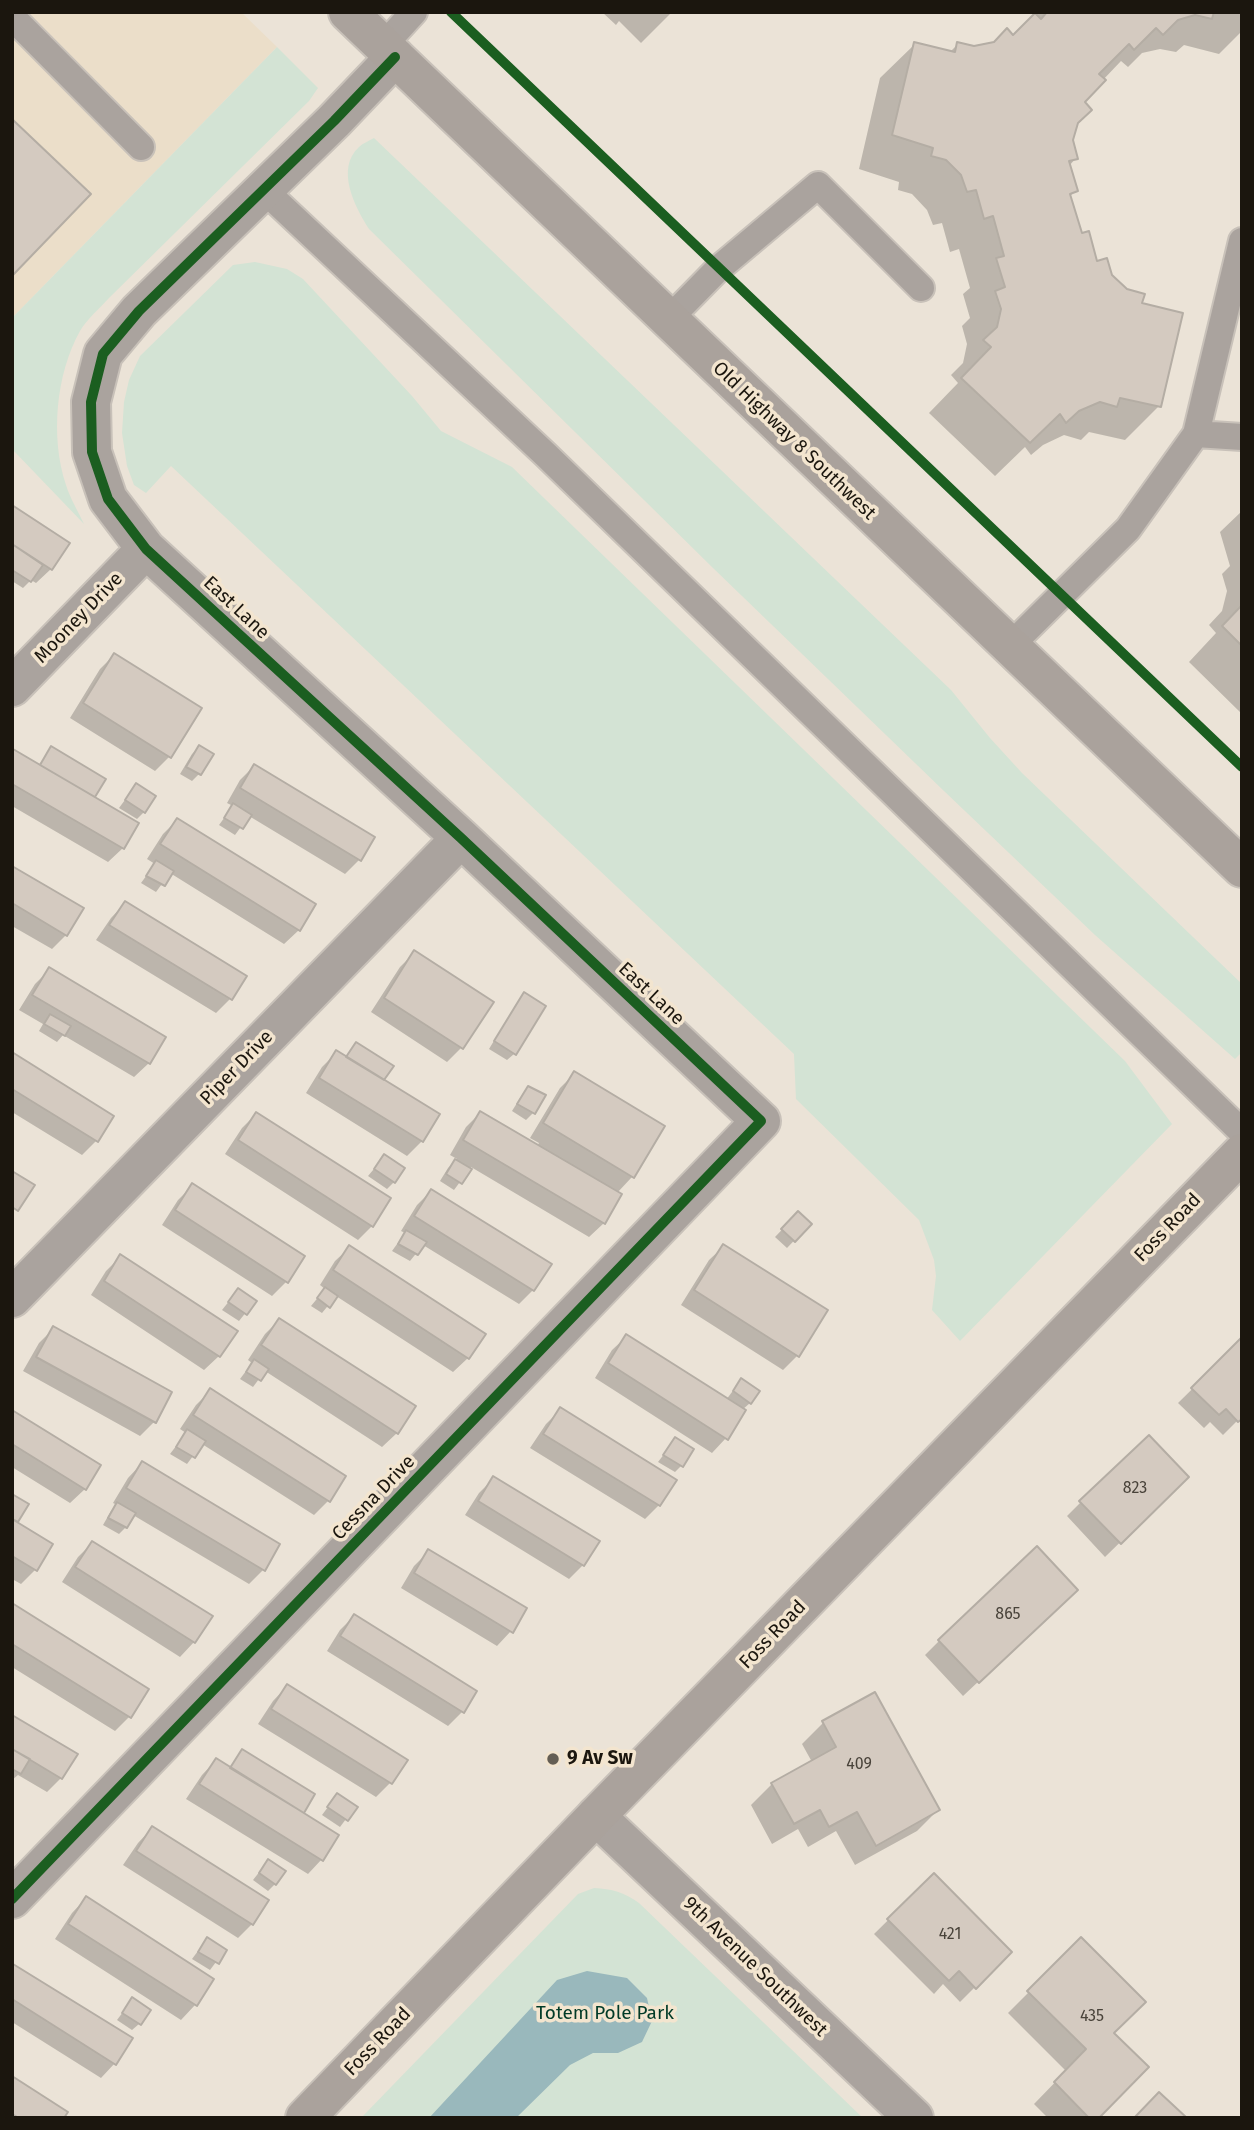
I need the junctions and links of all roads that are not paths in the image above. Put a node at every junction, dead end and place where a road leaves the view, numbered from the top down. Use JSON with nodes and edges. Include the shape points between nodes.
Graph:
{"nodes":[{"id":1,"x":348,"y":12,"type":"edge"},
{"id":2,"x":414,"y":12,"type":"edge"},
{"id":3,"x":12,"y":18,"type":"edge"},
{"id":4,"x":389,"y":51,"type":"junction"},
{"id":5,"x":141,"y":147,"type":"dead end"},
{"id":6,"x":264,"y":190,"type":"junction"},
{"id":7,"x":1242,"y":242,"type":"edge"},
{"id":8,"x":921,"y":288,"type":"dead end"},
{"id":9,"x":668,"y":320,"type":"junction"},
{"id":10,"x":1196,"y":434,"type":"junction"},
{"id":11,"x":1242,"y":437,"type":"edge"},
{"id":12,"x":146,"y":549,"type":"junction"},
{"id":13,"x":1010,"y":646,"type":"junction"},
{"id":14,"x":12,"y":687,"type":"edge"},
{"id":15,"x":461,"y":838,"type":"junction"},
{"id":16,"x":1242,"y":868,"type":"edge"},
{"id":17,"x":761,"y":1121,"type":"joint"},
{"id":18,"x":1242,"y":1132,"type":"edge"},
{"id":19,"x":1242,"y":1153,"type":"edge"},
{"id":20,"x":12,"y":1298,"type":"edge"},
{"id":21,"x":596,"y":1816,"type":"junction"},
{"id":22,"x":12,"y":1899,"type":"edge"},
{"id":23,"x":305,"y":2118,"type":"edge"},
{"id":24,"x":914,"y":2118,"type":"edge"}],
"edges":[{"from":1,"to":4,"type":"street","name":"Old Highway 8 Southwest"},
{"from":2,"to":4,"type":"lane"},
{"from":3,"to":5,"type":"lane"},
{"from":4,"to":6,"type":"street","name":"East Lane","via":[[334,121]]},
{"from":4,"to":9,"type":"street","name":"Old Highway 8 Southwest"},
{"from":6,"to":12,"type":"street","name":"East Lane","via":[[139,311],[103,354],[91,402],[92,452],[108,499]]},
{"from":6,"to":18,"type":"lane","via":[[545,455]]},
{"from":7,"to":10,"type":"lane"},
{"from":8,"to":9,"type":"lane","via":[[818,185],[718,269]]},
{"from":9,"to":13,"type":"street","name":"Old Highway 8 Southwest"},
{"from":10,"to":11,"type":"lane"},
{"from":10,"to":13,"type":"lane","via":[[1128,529]]},
{"from":12,"to":14,"type":"street","name":"Mooney Drive"},
{"from":12,"to":15,"type":"street","name":"East Lane"},
{"from":13,"to":16,"type":"street","name":"Old Highway 8 Southwest"},
{"from":15,"to":17,"type":"street","name":"East Lane"},
{"from":15,"to":20,"type":"street","name":"Piper Drive"},
{"from":17,"to":22,"type":"street","name":"Cessna Drive"},
{"from":19,"to":21,"type":"street","name":"Foss Road"},
{"from":21,"to":23,"type":"street","name":"Foss Road"},
{"from":21,"to":24,"type":"street","name":"9th Avenue Southwest"}]}
